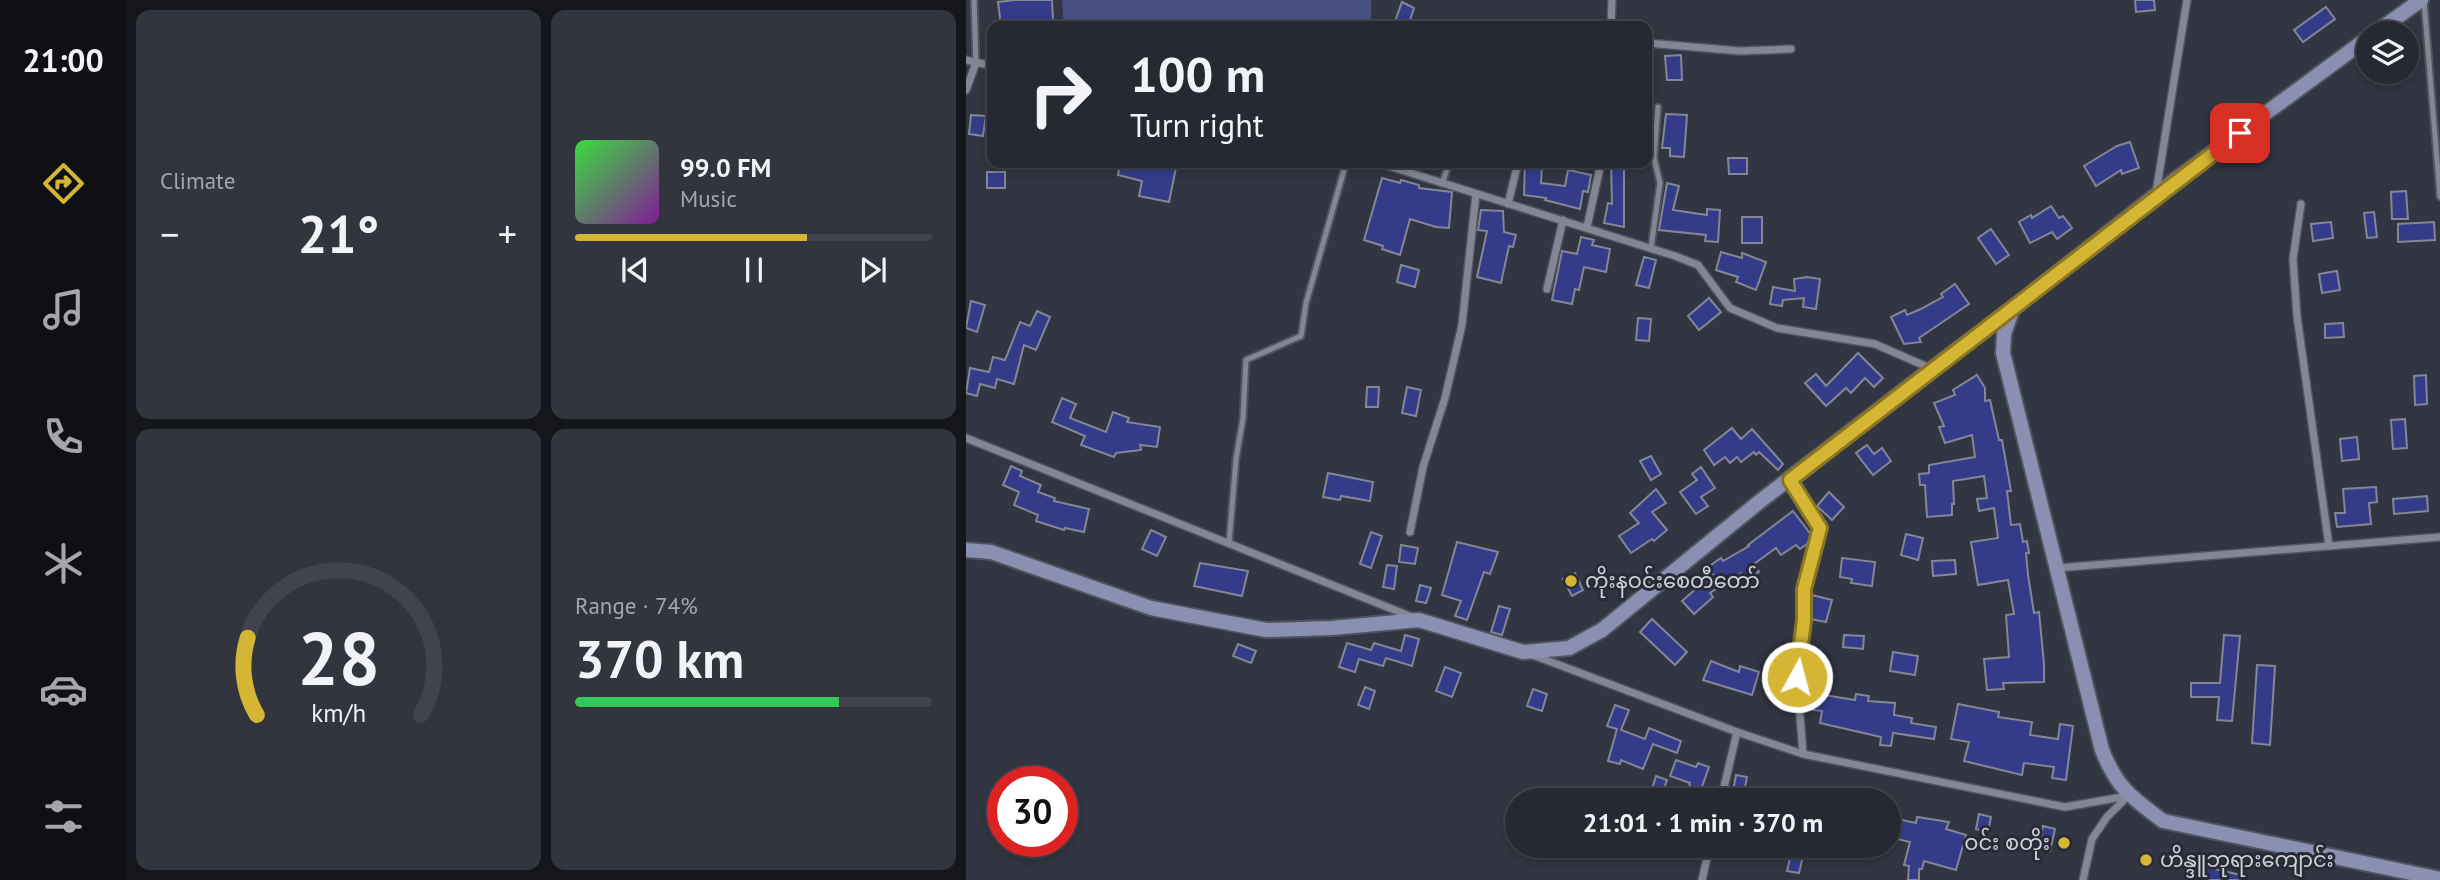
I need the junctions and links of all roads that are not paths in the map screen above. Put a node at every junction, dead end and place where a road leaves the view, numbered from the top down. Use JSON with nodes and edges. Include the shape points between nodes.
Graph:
{"nodes":[{"id":1,"x":974,"y":0,"type":"edge"},
{"id":2,"x":1612,"y":0,"type":"edge"},
{"id":3,"x":2187,"y":0,"type":"edge"},
{"id":4,"x":2423,"y":0,"type":"edge"},
{"id":5,"x":1611,"y":21,"type":"edge"},
{"id":6,"x":2392,"y":21,"type":"edge"},
{"id":7,"x":1652,"y":43,"type":"edge"},
{"id":8,"x":2356,"y":47,"type":"edge"},
{"id":9,"x":1791,"y":49,"type":"dead end"},
{"id":10,"x":966,"y":60,"type":"edge"},
{"id":11,"x":976,"y":63,"type":"junction"},
{"id":12,"x":987,"y":65,"type":"edge"},
{"id":13,"x":966,"y":90,"type":"edge"},
{"id":14,"x":1658,"y":107,"type":"dead end"},
{"id":15,"x":1345,"y":168,"type":"edge"},
{"id":16,"x":1393,"y":168,"type":"edge"},
{"id":17,"x":1447,"y":168,"type":"edge"},
{"id":18,"x":1517,"y":168,"type":"edge"},
{"id":19,"x":1600,"y":168,"type":"edge"},
{"id":20,"x":1442,"y":184,"type":"junction"},
{"id":21,"x":1476,"y":194,"type":"junction"},
{"id":22,"x":2155,"y":197,"type":"junction"},
{"id":23,"x":2440,"y":197,"type":"edge"},
{"id":24,"x":1508,"y":204,"type":"junction"},
{"id":25,"x":2301,"y":204,"type":"dead end"},
{"id":26,"x":1563,"y":220,"type":"junction"},
{"id":27,"x":1587,"y":227,"type":"junction"},
{"id":28,"x":1651,"y":248,"type":"junction"},
{"id":29,"x":1547,"y":289,"type":"dead end"},
{"id":30,"x":2013,"y":308,"type":"junction"},
{"id":31,"x":1932,"y":369,"type":"junction"},
{"id":32,"x":966,"y":438,"type":"edge"},
{"id":33,"x":1790,"y":480,"type":"junction"},
{"id":34,"x":1410,"y":532,"type":"dead end"},
{"id":35,"x":2440,"y":537,"type":"edge"},
{"id":36,"x":1229,"y":542,"type":"junction"},
{"id":37,"x":2329,"y":546,"type":"junction"},
{"id":38,"x":966,"y":550,"type":"edge"},
{"id":39,"x":2055,"y":568,"type":"junction"},
{"id":40,"x":1419,"y":620,"type":"junction"},
{"id":41,"x":1523,"y":652,"type":"junction"},
{"id":42,"x":1737,"y":732,"type":"junction"},
{"id":43,"x":1803,"y":754,"type":"junction"},
{"id":44,"x":1724,"y":788,"type":"edge"},
{"id":45,"x":2129,"y":796,"type":"junction"},
{"id":46,"x":1707,"y":858,"type":"edge"},
{"id":47,"x":2440,"y":879,"type":"edge"},
{"id":48,"x":1702,"y":880,"type":"edge"},
{"id":49,"x":2083,"y":880,"type":"edge"}],
"edges":[{"from":1,"to":11,"type":"lane"},
{"from":2,"to":5,"type":"street"},
{"from":3,"to":22,"type":"street"},
{"from":4,"to":6,"type":"main road"},
{"from":4,"to":23,"type":"lane"},
{"from":7,"to":9,"type":"street","via":[[1740,51]]},
{"from":8,"to":22,"type":"main road"},
{"from":10,"to":11,"type":"street"},
{"from":11,"to":12,"type":"street"},
{"from":11,"to":13,"type":"street"},
{"from":14,"to":28,"type":"lane","via":[[1654,158],[1660,183]]},
{"from":15,"to":36,"type":"lane","via":[[1301,336],[1246,360]]},
{"from":16,"to":20,"type":"street"},
{"from":17,"to":20,"type":"lane"},
{"from":18,"to":24,"type":"street"},
{"from":19,"to":27,"type":"street"},
{"from":20,"to":21,"type":"street"},
{"from":21,"to":24,"type":"street"},
{"from":21,"to":34,"type":"street","via":[[1462,325]]},
{"from":22,"to":30,"type":"main road"},
{"from":24,"to":26,"type":"street"},
{"from":25,"to":37,"type":"street","via":[[2293,260],[2297,316]]},
{"from":26,"to":27,"type":"street"},
{"from":26,"to":29,"type":"street"},
{"from":27,"to":28,"type":"street"},
{"from":28,"to":31,"type":"street","via":[[1698,265],[1730,308],[1777,328],[1875,344]]},
{"from":30,"to":31,"type":"main road"},
{"from":30,"to":39,"type":"main road","via":[[2003,353]]},
{"from":31,"to":33,"type":"main road"},
{"from":32,"to":36,"type":"street"},
{"from":33,"to":41,"type":"main road","via":[[1602,630],[1569,648]]},
{"from":33,"to":43,"type":"street","via":[[1820,528],[1804,589],[1797,677]]},
{"from":35,"to":37,"type":"street"},
{"from":36,"to":40,"type":"street"},
{"from":37,"to":39,"type":"street"},
{"from":38,"to":40,"type":"main road","via":[[991,552],[1151,608],[1266,630]]},
{"from":39,"to":45,"type":"main road","via":[[2102,750],[2111,774]]},
{"from":40,"to":41,"type":"main road"},
{"from":41,"to":42,"type":"street"},
{"from":42,"to":43,"type":"street"},
{"from":42,"to":44,"type":"street"},
{"from":43,"to":45,"type":"street","via":[[2065,807]]},
{"from":45,"to":47,"type":"main road","via":[[2163,821]]},
{"from":45,"to":49,"type":"street","via":[[2092,839]]},
{"from":46,"to":48,"type":"street"}]}
